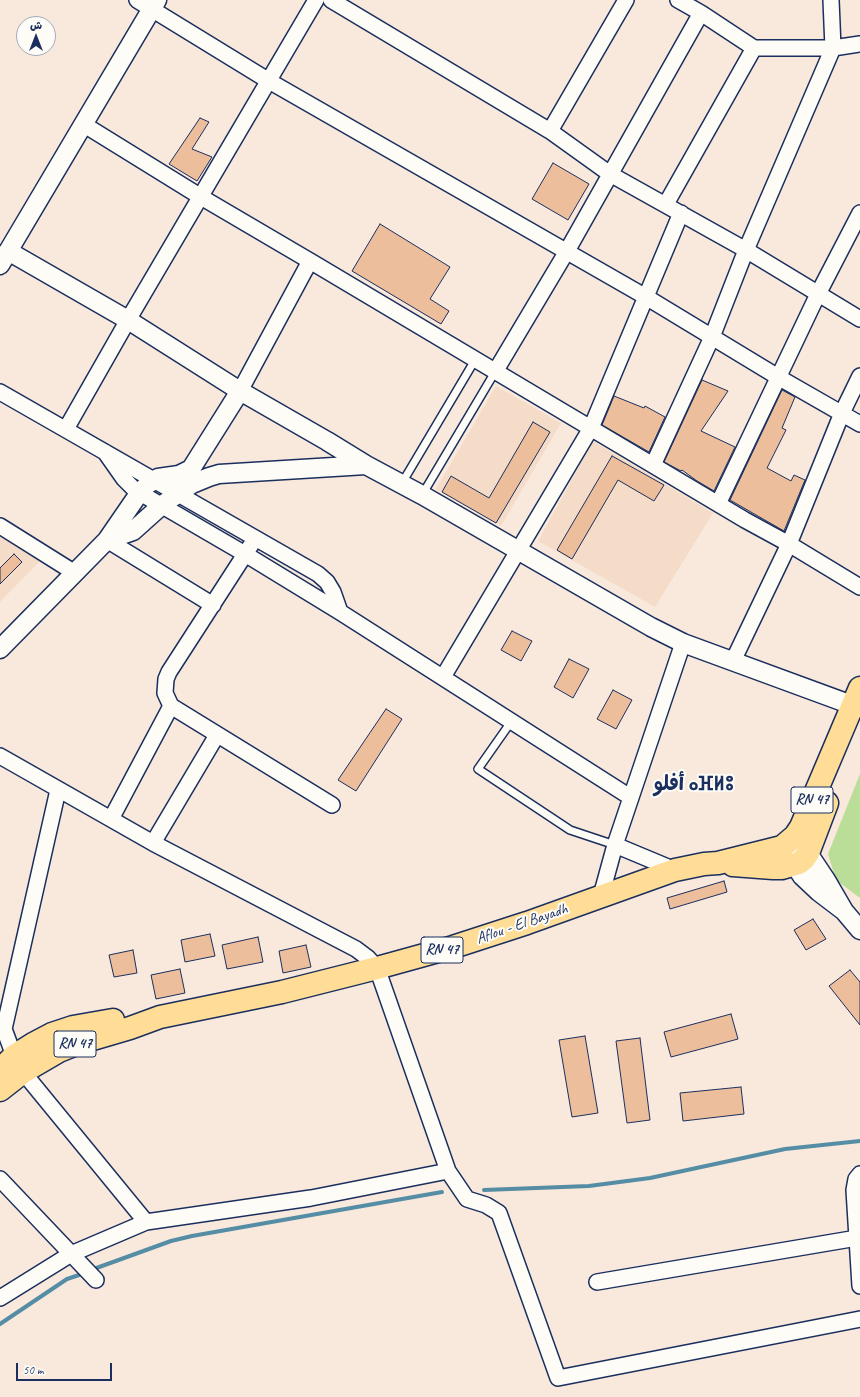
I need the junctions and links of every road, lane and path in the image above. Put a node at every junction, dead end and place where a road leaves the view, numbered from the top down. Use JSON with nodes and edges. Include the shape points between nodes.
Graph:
{"nodes":[{"id":1,"x":316,"y":0,"type":"edge"},
{"id":2,"x":331,"y":0,"type":"edge"},
{"id":3,"x":626,"y":0,"type":"edge"},
{"id":4,"x":678,"y":0,"type":"edge"},
{"id":5,"x":831,"y":0,"type":"edge"},
{"id":6,"x":148,"y":3,"type":"edge"},
{"id":7,"x":701,"y":13,"type":"junction"},
{"id":8,"x":860,"y":44,"type":"edge"},
{"id":9,"x":754,"y":48,"type":"junction"},
{"id":10,"x":833,"y":48,"type":"junction"},
{"id":11,"x":269,"y":81,"type":"junction"},
{"id":12,"x":83,"y":124,"type":"junction"},
{"id":13,"x":550,"y":131,"type":"junction"},
{"id":14,"x":610,"y":174,"type":"junction"},
{"id":15,"x":202,"y":197,"type":"junction"},
{"id":16,"x":666,"y":204,"type":"junction"},
{"id":17,"x":681,"y":213,"type":"junction"},
{"id":18,"x":860,"y":213,"type":"edge"},
{"id":19,"x":746,"y":250,"type":"junction"},
{"id":20,"x":567,"y":251,"type":"junction"},
{"id":21,"x":3,"y":255,"type":"edge"},
{"id":22,"x":310,"y":261,"type":"junction"},
{"id":23,"x":818,"y":294,"type":"junction"},
{"id":24,"x":646,"y":297,"type":"junction"},
{"id":25,"x":860,"y":319,"type":"edge"},
{"id":26,"x":128,"y":320,"type":"junction"},
{"id":27,"x":712,"y":337,"type":"junction"},
{"id":28,"x":475,"y":360,"type":"junction"},
{"id":29,"x":495,"y":372,"type":"junction"},
{"id":30,"x":860,"y":376,"type":"edge"},
{"id":31,"x":778,"y":377,"type":"junction"},
{"id":32,"x":240,"y":391,"type":"junction"},
{"id":33,"x":0,"y":392,"type":"edge"},
{"id":34,"x":842,"y":413,"type":"junction"},
{"id":35,"x":860,"y":424,"type":"edge"},
{"id":36,"x":591,"y":428,"type":"junction"},
{"id":37,"x":66,"y":429,"type":"junction"},
{"id":38,"x":327,"y":441,"type":"junction"},
{"id":39,"x":105,"y":452,"type":"junction"},
{"id":40,"x":366,"y":465,"type":"junction"},
{"id":41,"x":653,"y":465,"type":"junction"},
{"id":42,"x":319,"y":468,"type":"junction"},
{"id":43,"x":154,"y":480,"type":"junction"},
{"id":44,"x":401,"y":485,"type":"junction"},
{"id":45,"x":140,"y":492,"type":"junction"},
{"id":46,"x":179,"y":494,"type":"junction"},
{"id":47,"x":422,"y":496,"type":"junction"},
{"id":48,"x":718,"y":504,"type":"junction"},
{"id":49,"x":162,"y":506,"type":"junction"},
{"id":50,"x":0,"y":526,"type":"edge"},
{"id":51,"x":256,"y":538,"type":"junction"},
{"id":52,"x":107,"y":540,"type":"junction"},
{"id":53,"x":789,"y":544,"type":"junction"},
{"id":54,"x":517,"y":551,"type":"junction"},
{"id":55,"x":245,"y":554,"type":"junction"},
{"id":56,"x":75,"y":573,"type":"junction"},
{"id":57,"x":860,"y":587,"type":"edge"},
{"id":58,"x":213,"y":605,"type":"junction"},
{"id":59,"x":340,"y":612,"type":"junction"},
{"id":60,"x":683,"y":643,"type":"junction"},
{"id":61,"x":0,"y":649,"type":"edge"},
{"id":62,"x":733,"y":661,"type":"junction"},
{"id":63,"x":443,"y":677,"type":"junction"},
{"id":64,"x":171,"y":706,"type":"junction"},
{"id":65,"x":858,"y":706,"type":"edge"},
{"id":66,"x":511,"y":722,"type":"junction"},
{"id":67,"x":217,"y":735,"type":"junction"},
{"id":68,"x":0,"y":756,"type":"edge"},
{"id":69,"x":58,"y":790,"type":"junction"},
{"id":70,"x":630,"y":797,"type":"junction"},
{"id":71,"x":332,"y":805,"type":"dead end"},
{"id":72,"x":111,"y":819,"type":"junction"},
{"id":73,"x":153,"y":843,"type":"junction"},
{"id":74,"x":787,"y":843,"type":"junction"},
{"id":75,"x":615,"y":845,"type":"junction"},
{"id":76,"x":801,"y":859,"type":"junction"},
{"id":77,"x":718,"y":863,"type":"junction"},
{"id":78,"x":675,"y":870,"type":"junction"},
{"id":79,"x":601,"y":896,"type":"junction"},
{"id":80,"x":860,"y":930,"type":"edge"},
{"id":81,"x":377,"y":968,"type":"junction"},
{"id":82,"x":2,"y":1029,"type":"edge"},
{"id":83,"x":13,"y":1066,"type":"edge"},
{"id":84,"x":0,"y":1090,"type":"edge"},
{"id":85,"x":448,"y":1171,"type":"junction"},
{"id":86,"x":860,"y":1174,"type":"edge"},
{"id":87,"x":0,"y":1179,"type":"edge"},
{"id":88,"x":146,"y":1222,"type":"junction"},
{"id":89,"x":857,"y":1238,"type":"junction"},
{"id":90,"x":74,"y":1256,"type":"junction"},
{"id":91,"x":96,"y":1280,"type":"dead end"},
{"id":92,"x":597,"y":1282,"type":"dead end"},
{"id":93,"x":860,"y":1286,"type":"edge"},
{"id":94,"x":0,"y":1298,"type":"edge"},
{"id":95,"x":860,"y":1318,"type":"edge"}],
"edges":[{"from":1,"to":11,"type":"street"},
{"from":2,"to":13,"type":"street"},
{"from":3,"to":13,"type":"street"},
{"from":4,"to":7,"type":"street"},
{"from":5,"to":10,"type":"street"},
{"from":6,"to":11,"type":"street"},
{"from":6,"to":12,"type":"street"},
{"from":7,"to":9,"type":"street"},
{"from":7,"to":14,"type":"street"},
{"from":8,"to":10,"type":"street"},
{"from":9,"to":10,"type":"street"},
{"from":9,"to":16,"type":"street"},
{"from":10,"to":19,"type":"street"},
{"from":11,"to":15,"type":"street"},
{"from":11,"to":20,"type":"street"},
{"from":12,"to":15,"type":"street"},
{"from":12,"to":21,"type":"street"},
{"from":13,"to":14,"type":"street"},
{"from":14,"to":16,"type":"street"},
{"from":14,"to":20,"type":"street"},
{"from":15,"to":22,"type":"street"},
{"from":15,"to":26,"type":"street"},
{"from":16,"to":17,"type":"street"},
{"from":17,"to":19,"type":"street"},
{"from":17,"to":24,"type":"street"},
{"from":18,"to":23,"type":"street"},
{"from":19,"to":23,"type":"street"},
{"from":19,"to":27,"type":"street"},
{"from":20,"to":24,"type":"street"},
{"from":20,"to":29,"type":"street"},
{"from":21,"to":26,"type":"street"},
{"from":22,"to":28,"type":"street"},
{"from":22,"to":32,"type":"street"},
{"from":23,"to":25,"type":"street"},
{"from":23,"to":31,"type":"street"},
{"from":24,"to":27,"type":"street"},
{"from":24,"to":36,"type":"street"},
{"from":26,"to":32,"type":"street"},
{"from":26,"to":37,"type":"street"},
{"from":27,"to":31,"type":"street"},
{"from":27,"to":41,"type":"street"},
{"from":28,"to":29,"type":"street"},
{"from":28,"to":44,"type":"lane"},
{"from":29,"to":36,"type":"street"},
{"from":29,"to":47,"type":"lane"},
{"from":30,"to":34,"type":"street"},
{"from":31,"to":34,"type":"street"},
{"from":31,"to":48,"type":"street"},
{"from":32,"to":38,"type":"street"},
{"from":32,"to":43,"type":"street","via":[[191,470]]},
{"from":33,"to":37,"type":"street"},
{"from":34,"to":35,"type":"street"},
{"from":34,"to":53,"type":"street"},
{"from":36,"to":41,"type":"street"},
{"from":36,"to":54,"type":"street"},
{"from":37,"to":39,"type":"street"},
{"from":38,"to":40,"type":"street"},
{"from":38,"to":42,"type":"street"},
{"from":39,"to":43,"type":"street"},
{"from":39,"to":45,"type":"street","via":[[128,483]]},
{"from":40,"to":42,"type":"street"},
{"from":40,"to":44,"type":"street"},
{"from":41,"to":48,"type":"street"},
{"from":42,"to":46,"type":"street","via":[[219,474],[201,480]]},
{"from":43,"to":45,"type":"street"},
{"from":43,"to":46,"type":"street"},
{"from":44,"to":47,"type":"street"},
{"from":45,"to":49,"type":"street"},
{"from":45,"to":52,"type":"street"},
{"from":46,"to":49,"type":"street"},
{"from":46,"to":51,"type":"street"},
{"from":47,"to":54,"type":"street"},
{"from":48,"to":53,"type":"street"},
{"from":49,"to":52,"type":"street","via":[[133,532]]},
{"from":49,"to":55,"type":"street"},
{"from":50,"to":56,"type":"street"},
{"from":51,"to":55,"type":"street"},
{"from":51,"to":59,"type":"street","via":[[322,578],[333,592]]},
{"from":52,"to":56,"type":"street"},
{"from":52,"to":58,"type":"street"},
{"from":53,"to":57,"type":"street"},
{"from":53,"to":62,"type":"street"},
{"from":54,"to":60,"type":"street"},
{"from":54,"to":63,"type":"street"},
{"from":55,"to":58,"type":"street"},
{"from":55,"to":59,"type":"street"},
{"from":56,"to":61,"type":"street"},
{"from":58,"to":64,"type":"street","via":[[166,678],[165,693]]},
{"from":59,"to":63,"type":"street"},
{"from":60,"to":62,"type":"street"},
{"from":60,"to":70,"type":"street"},
{"from":62,"to":65,"type":"street"},
{"from":63,"to":66,"type":"street"},
{"from":64,"to":67,"type":"street"},
{"from":64,"to":72,"type":"street"},
{"from":65,"to":74,"type":"main road","name":"Aflou - El Bayadh","number":"RN 47","via":[[801,827]]},
{"from":65,"to":76,"type":"main road","number":"RN 47","via":[[820,820]]},
{"from":66,"to":70,"type":"street"},
{"from":66,"to":75,"type":"lane","via":[[478,769],[570,830]]},
{"from":67,"to":71,"type":"street"},
{"from":67,"to":73,"type":"street"},
{"from":68,"to":69,"type":"street"},
{"from":69,"to":72,"type":"street"},
{"from":69,"to":82,"type":"street"},
{"from":70,"to":75,"type":"street"},
{"from":72,"to":73,"type":"street"},
{"from":73,"to":81,"type":"street","via":[[356,949]]},
{"from":74,"to":76,"type":"street"},
{"from":74,"to":77,"type":"main road","name":"Aflou - El Bayadh","number":"RN 47","via":[[776,849]]},
{"from":75,"to":78,"type":"street"},
{"from":75,"to":79,"type":"street"},
{"from":76,"to":77,"type":"main road","name":"Aflou - El Bayadh","number":"RN 47","via":[[773,868]]},
{"from":76,"to":80,"type":"street","via":[[810,885],[844,911]]},
{"from":77,"to":78,"type":"main road","name":"Aflou - El Bayadh","number":"RN 47"},
{"from":78,"to":79,"type":"main road","name":"Aflou - El Bayadh","number":"RN 47"},
{"from":79,"to":81,"type":"main road","name":"Aflou - El Bayadh","number":"RN 47","via":[[453,947]]},
{"from":81,"to":83,"type":"main road","name":"Aflou - El Bayadh","number":"RN 47","via":[[282,992],[160,1017]]},
{"from":81,"to":85,"type":"street"},
{"from":82,"to":83,"type":"street"},
{"from":83,"to":84,"type":"main road","name":"Aflou - El Bayadh","number":"RN 47"},
{"from":83,"to":88,"type":"street"},
{"from":85,"to":88,"type":"street","via":[[311,1198]]},
{"from":85,"to":95,"type":"street","via":[[467,1199],[486,1205],[499,1214],[558,1378]]},
{"from":86,"to":89,"type":"street","via":[[856,1178],[854,1190]]},
{"from":87,"to":90,"type":"street"},
{"from":88,"to":90,"type":"street"},
{"from":89,"to":92,"type":"street"},
{"from":89,"to":93,"type":"street"},
{"from":90,"to":91,"type":"street"},
{"from":90,"to":94,"type":"street"}]}
